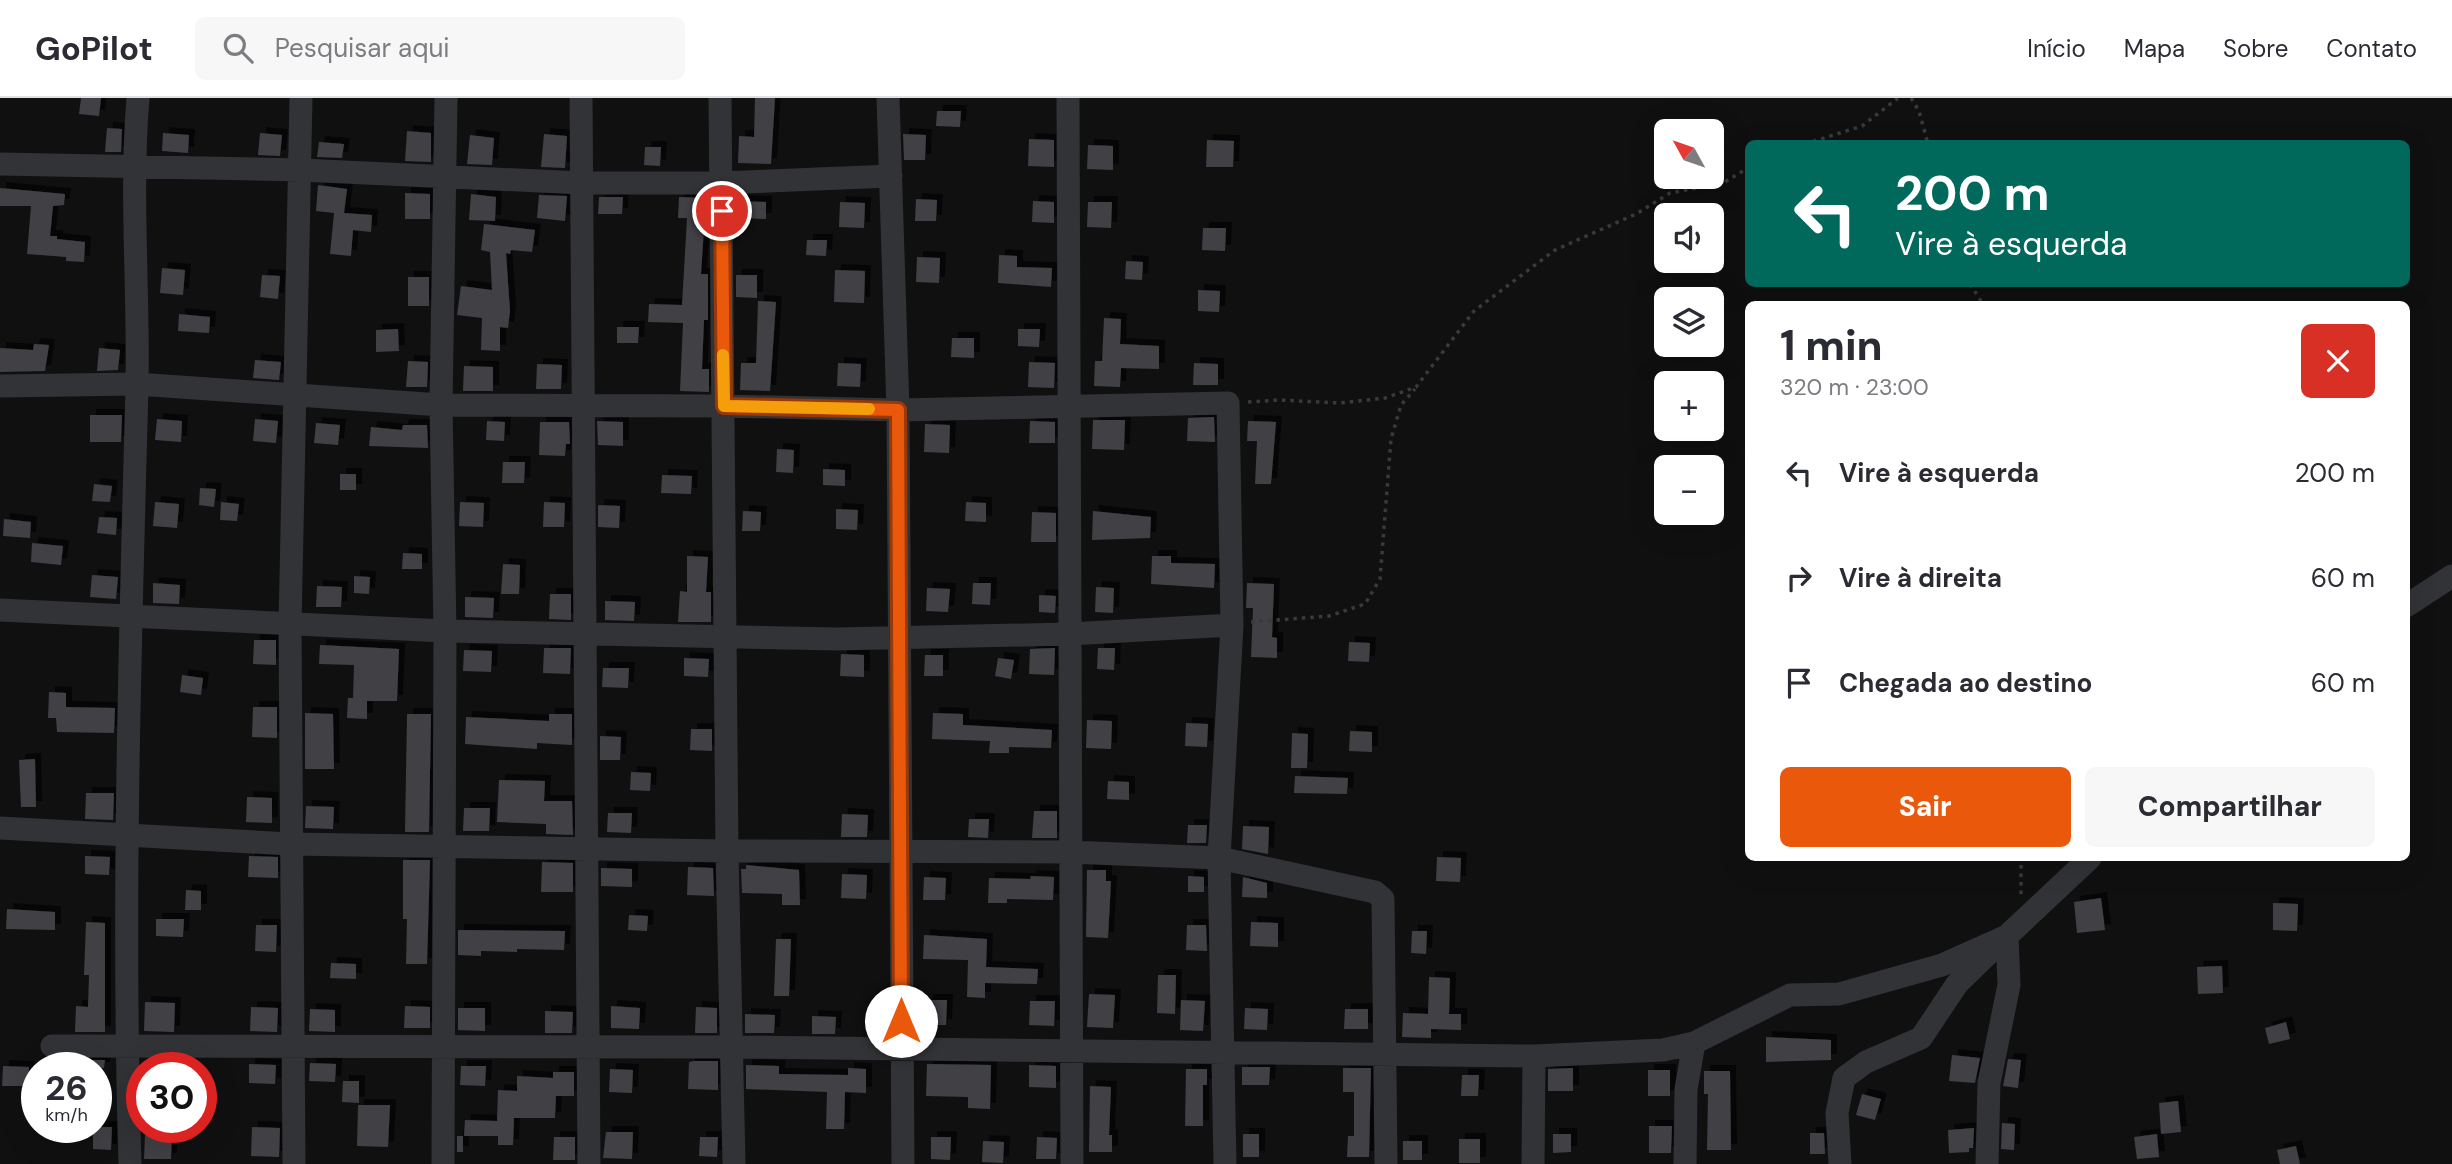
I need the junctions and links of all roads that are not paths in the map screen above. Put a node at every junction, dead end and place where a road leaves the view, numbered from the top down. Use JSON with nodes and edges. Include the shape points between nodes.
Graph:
{"nodes":[{"id":1,"x":138,"y":98,"type":"edge"},
{"id":2,"x":301,"y":98,"type":"edge"},
{"id":3,"x":446,"y":98,"type":"edge"},
{"id":4,"x":581,"y":98,"type":"edge"},
{"id":5,"x":720,"y":98,"type":"edge"},
{"id":6,"x":888,"y":98,"type":"edge"},
{"id":7,"x":1068,"y":98,"type":"edge"},
{"id":8,"x":0,"y":164,"type":"edge"},
{"id":9,"x":137,"y":166,"type":"junction"},
{"id":10,"x":301,"y":170,"type":"junction"},
{"id":11,"x":891,"y":177,"type":"junction"},
{"id":12,"x":447,"y":178,"type":"junction"},
{"id":13,"x":582,"y":183,"type":"junction"},
{"id":14,"x":721,"y":183,"type":"junction"},
{"id":15,"x":137,"y":384,"type":"junction"},
{"id":16,"x":0,"y":386,"type":"edge"},
{"id":17,"x":296,"y":396,"type":"junction"},
{"id":18,"x":441,"y":405,"type":"junction"},
{"id":19,"x":582,"y":406,"type":"junction"},
{"id":20,"x":724,"y":406,"type":"junction"},
{"id":21,"x":1067,"y":407,"type":"junction"},
{"id":22,"x":898,"y":410,"type":"junction"},
{"id":23,"x":2452,"y":576,"type":"edge"},
{"id":24,"x":2410,"y":603,"type":"edge"},
{"id":25,"x":0,"y":610,"type":"edge"},
{"id":26,"x":129,"y":614,"type":"junction"},
{"id":27,"x":1231,"y":625,"type":"junction"},
{"id":28,"x":290,"y":626,"type":"junction"},
{"id":29,"x":445,"y":631,"type":"junction"},
{"id":30,"x":586,"y":633,"type":"junction"},
{"id":31,"x":1069,"y":634,"type":"junction"},
{"id":32,"x":726,"y":635,"type":"junction"},
{"id":33,"x":900,"y":639,"type":"junction"},
{"id":34,"x":0,"y":828,"type":"edge"},
{"id":35,"x":127,"y":836,"type":"junction"},
{"id":36,"x":290,"y":844,"type":"junction"},
{"id":37,"x":443,"y":846,"type":"junction"},
{"id":38,"x":587,"y":849,"type":"junction"},
{"id":39,"x":727,"y":851,"type":"junction"},
{"id":40,"x":1069,"y":852,"type":"junction"},
{"id":41,"x":901,"y":853,"type":"junction"},
{"id":42,"x":1219,"y":858,"type":"junction"},
{"id":43,"x":2088,"y":861,"type":"edge"},
{"id":44,"x":2007,"y":936,"type":"junction"},
{"id":45,"x":1695,"y":1043,"type":"junction"},
{"id":46,"x":52,"y":1046,"type":"dead end"},
{"id":47,"x":127,"y":1046,"type":"junction"},
{"id":48,"x":442,"y":1046,"type":"junction"},
{"id":49,"x":589,"y":1046,"type":"junction"},
{"id":50,"x":732,"y":1047,"type":"junction"},
{"id":51,"x":292,"y":1048,"type":"junction"},
{"id":52,"x":901,"y":1049,"type":"junction"},
{"id":53,"x":1071,"y":1051,"type":"junction"},
{"id":54,"x":1222,"y":1053,"type":"junction"},
{"id":55,"x":1385,"y":1055,"type":"junction"},
{"id":56,"x":1534,"y":1056,"type":"junction"},
{"id":57,"x":130,"y":1164,"type":"edge"},
{"id":58,"x":294,"y":1164,"type":"edge"},
{"id":59,"x":443,"y":1164,"type":"edge"},
{"id":60,"x":589,"y":1164,"type":"edge"},
{"id":61,"x":734,"y":1164,"type":"edge"},
{"id":62,"x":903,"y":1164,"type":"edge"},
{"id":63,"x":1072,"y":1164,"type":"edge"},
{"id":64,"x":1225,"y":1164,"type":"edge"},
{"id":65,"x":1386,"y":1164,"type":"edge"},
{"id":66,"x":1534,"y":1164,"type":"edge"},
{"id":67,"x":1685,"y":1164,"type":"edge"},
{"id":68,"x":1840,"y":1164,"type":"edge"},
{"id":69,"x":1987,"y":1164,"type":"edge"}],
"edges":[{"from":1,"to":9,"type":"street"},
{"from":2,"to":10,"type":"street"},
{"from":3,"to":12,"type":"street"},
{"from":4,"to":13,"type":"street"},
{"from":5,"to":14,"type":"street"},
{"from":6,"to":11,"type":"street"},
{"from":7,"to":21,"type":"street"},
{"from":8,"to":9,"type":"street"},
{"from":9,"to":10,"type":"street"},
{"from":9,"to":15,"type":"street"},
{"from":10,"to":12,"type":"street"},
{"from":10,"to":17,"type":"street"},
{"from":11,"to":14,"type":"street"},
{"from":11,"to":22,"type":"street"},
{"from":12,"to":13,"type":"street"},
{"from":12,"to":18,"type":"street"},
{"from":13,"to":14,"type":"street"},
{"from":13,"to":19,"type":"street"},
{"from":14,"to":20,"type":"street"},
{"from":15,"to":16,"type":"street"},
{"from":15,"to":17,"type":"street"},
{"from":15,"to":26,"type":"street"},
{"from":17,"to":18,"type":"street"},
{"from":17,"to":28,"type":"street"},
{"from":18,"to":19,"type":"street"},
{"from":18,"to":29,"type":"street"},
{"from":19,"to":20,"type":"street"},
{"from":19,"to":30,"type":"street"},
{"from":20,"to":22,"type":"street"},
{"from":20,"to":32,"type":"street"},
{"from":21,"to":22,"type":"street"},
{"from":21,"to":27,"type":"street","via":[[1228,403]]},
{"from":21,"to":31,"type":"street"},
{"from":22,"to":33,"type":"street"},
{"from":23,"to":24,"type":"street"},
{"from":25,"to":26,"type":"street"},
{"from":26,"to":28,"type":"street"},
{"from":26,"to":35,"type":"street"},
{"from":27,"to":31,"type":"street"},
{"from":27,"to":42,"type":"street"},
{"from":28,"to":29,"type":"street"},
{"from":28,"to":36,"type":"street"},
{"from":29,"to":30,"type":"street"},
{"from":29,"to":37,"type":"street"},
{"from":30,"to":32,"type":"street"},
{"from":30,"to":38,"type":"street"},
{"from":31,"to":33,"type":"street"},
{"from":31,"to":40,"type":"street"},
{"from":32,"to":33,"type":"street"},
{"from":32,"to":39,"type":"street"},
{"from":33,"to":41,"type":"street"},
{"from":34,"to":35,"type":"street"},
{"from":35,"to":36,"type":"street"},
{"from":35,"to":47,"type":"street"},
{"from":36,"to":37,"type":"street"},
{"from":36,"to":51,"type":"street"},
{"from":37,"to":38,"type":"street"},
{"from":37,"to":48,"type":"street"},
{"from":38,"to":39,"type":"street"},
{"from":38,"to":49,"type":"street"},
{"from":39,"to":41,"type":"street"},
{"from":39,"to":50,"type":"street"},
{"from":40,"to":41,"type":"street"},
{"from":40,"to":42,"type":"street"},
{"from":40,"to":53,"type":"street"},
{"from":41,"to":52,"type":"street"},
{"from":42,"to":54,"type":"street"},
{"from":42,"to":55,"type":"street","via":[[1375,892],[1383,899]]},
{"from":43,"to":44,"type":"street"},
{"from":44,"to":45,"type":"street","via":[[1941,965],[1839,994],[1790,995]]},
{"from":44,"to":68,"type":"street","via":[[1956,984],[1921,1038],[1866,1062],[1844,1078],[1837,1113]]},
{"from":44,"to":69,"type":"street","via":[[2009,985],[1989,1083]]},
{"from":45,"to":56,"type":"street","via":[[1663,1051]]},
{"from":45,"to":67,"type":"street","via":[[1686,1089]]},
{"from":46,"to":47,"type":"street"},
{"from":47,"to":51,"type":"street","via":[[268,1044]]},
{"from":47,"to":57,"type":"street"},
{"from":48,"to":49,"type":"street"},
{"from":48,"to":51,"type":"street"},
{"from":48,"to":59,"type":"street"},
{"from":49,"to":50,"type":"street"},
{"from":49,"to":60,"type":"street"},
{"from":50,"to":52,"type":"street"},
{"from":50,"to":61,"type":"street"},
{"from":51,"to":58,"type":"street"},
{"from":52,"to":53,"type":"street"},
{"from":52,"to":62,"type":"street"},
{"from":53,"to":54,"type":"street"},
{"from":53,"to":63,"type":"street"},
{"from":54,"to":55,"type":"street"},
{"from":54,"to":64,"type":"street"},
{"from":55,"to":56,"type":"street"},
{"from":55,"to":65,"type":"street"},
{"from":56,"to":66,"type":"street"}]}
